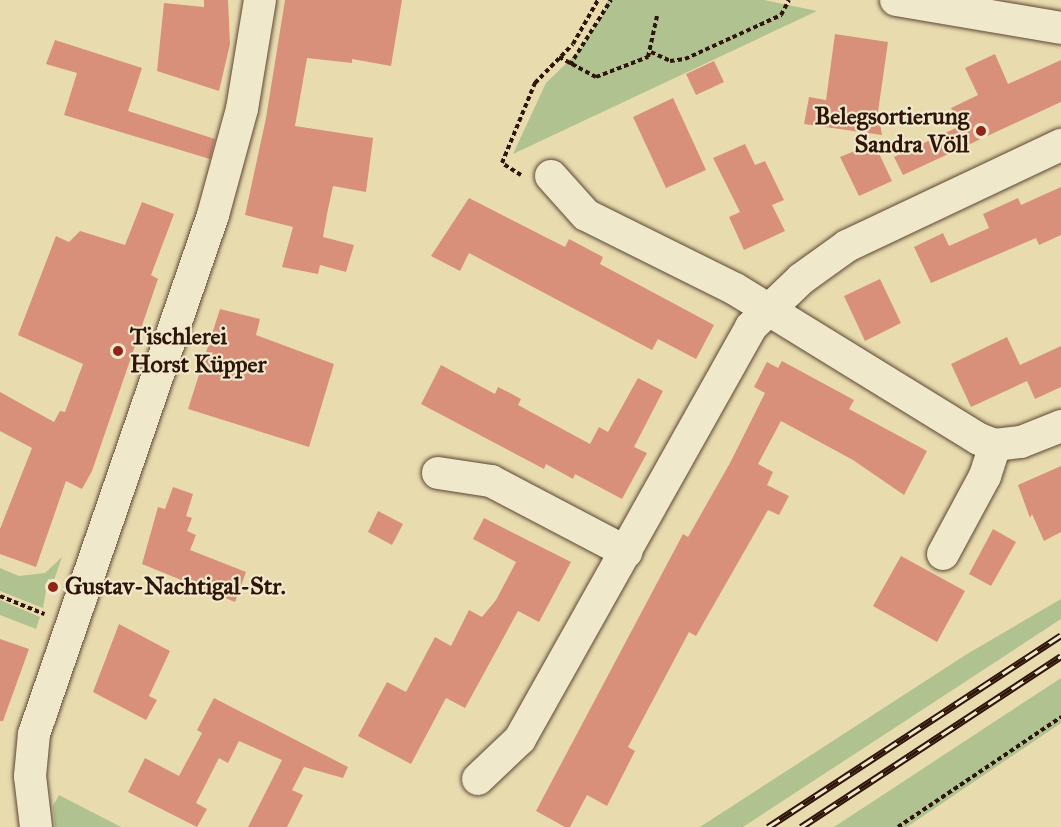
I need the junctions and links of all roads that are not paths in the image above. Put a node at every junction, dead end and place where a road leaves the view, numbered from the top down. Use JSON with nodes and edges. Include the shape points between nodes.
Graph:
{"nodes":[{"id":1,"x":260,"y":0,"type":"edge"},
{"id":2,"x":897,"y":0,"type":"edge"},
{"id":3,"x":1061,"y":28,"type":"edge"},
{"id":4,"x":1061,"y":145,"type":"edge"},
{"id":5,"x":551,"y":176,"type":"dead end"},
{"id":6,"x":767,"y":309,"type":"junction"},
{"id":7,"x":1061,"y":426,"type":"edge"},
{"id":8,"x":995,"y":445,"type":"junction"},
{"id":9,"x":438,"y":473,"type":"dead end"},
{"id":10,"x":627,"y":552,"type":"junction"},
{"id":11,"x":943,"y":554,"type":"dead end"},
{"id":12,"x":478,"y":779,"type":"dead end"},
{"id":13,"x":36,"y":827,"type":"edge"}],
"edges":[{"from":1,"to":13,"type":"street","via":[[252,63],[230,159],[34,734],[30,776]]},
{"from":2,"to":3,"type":"street"},
{"from":4,"to":6,"type":"street","via":[[847,246]]},
{"from":5,"to":6,"type":"street","via":[[586,215]]},
{"from":6,"to":8,"type":"street","via":[[965,431]]},
{"from":6,"to":10,"type":"street","via":[[737,347]]},
{"from":7,"to":8,"type":"street","via":[[1021,442]]},
{"from":8,"to":11,"type":"street","via":[[985,476]]},
{"from":9,"to":10,"type":"street","via":[[492,481]]},
{"from":10,"to":12,"type":"street","via":[[520,739]]}]}
